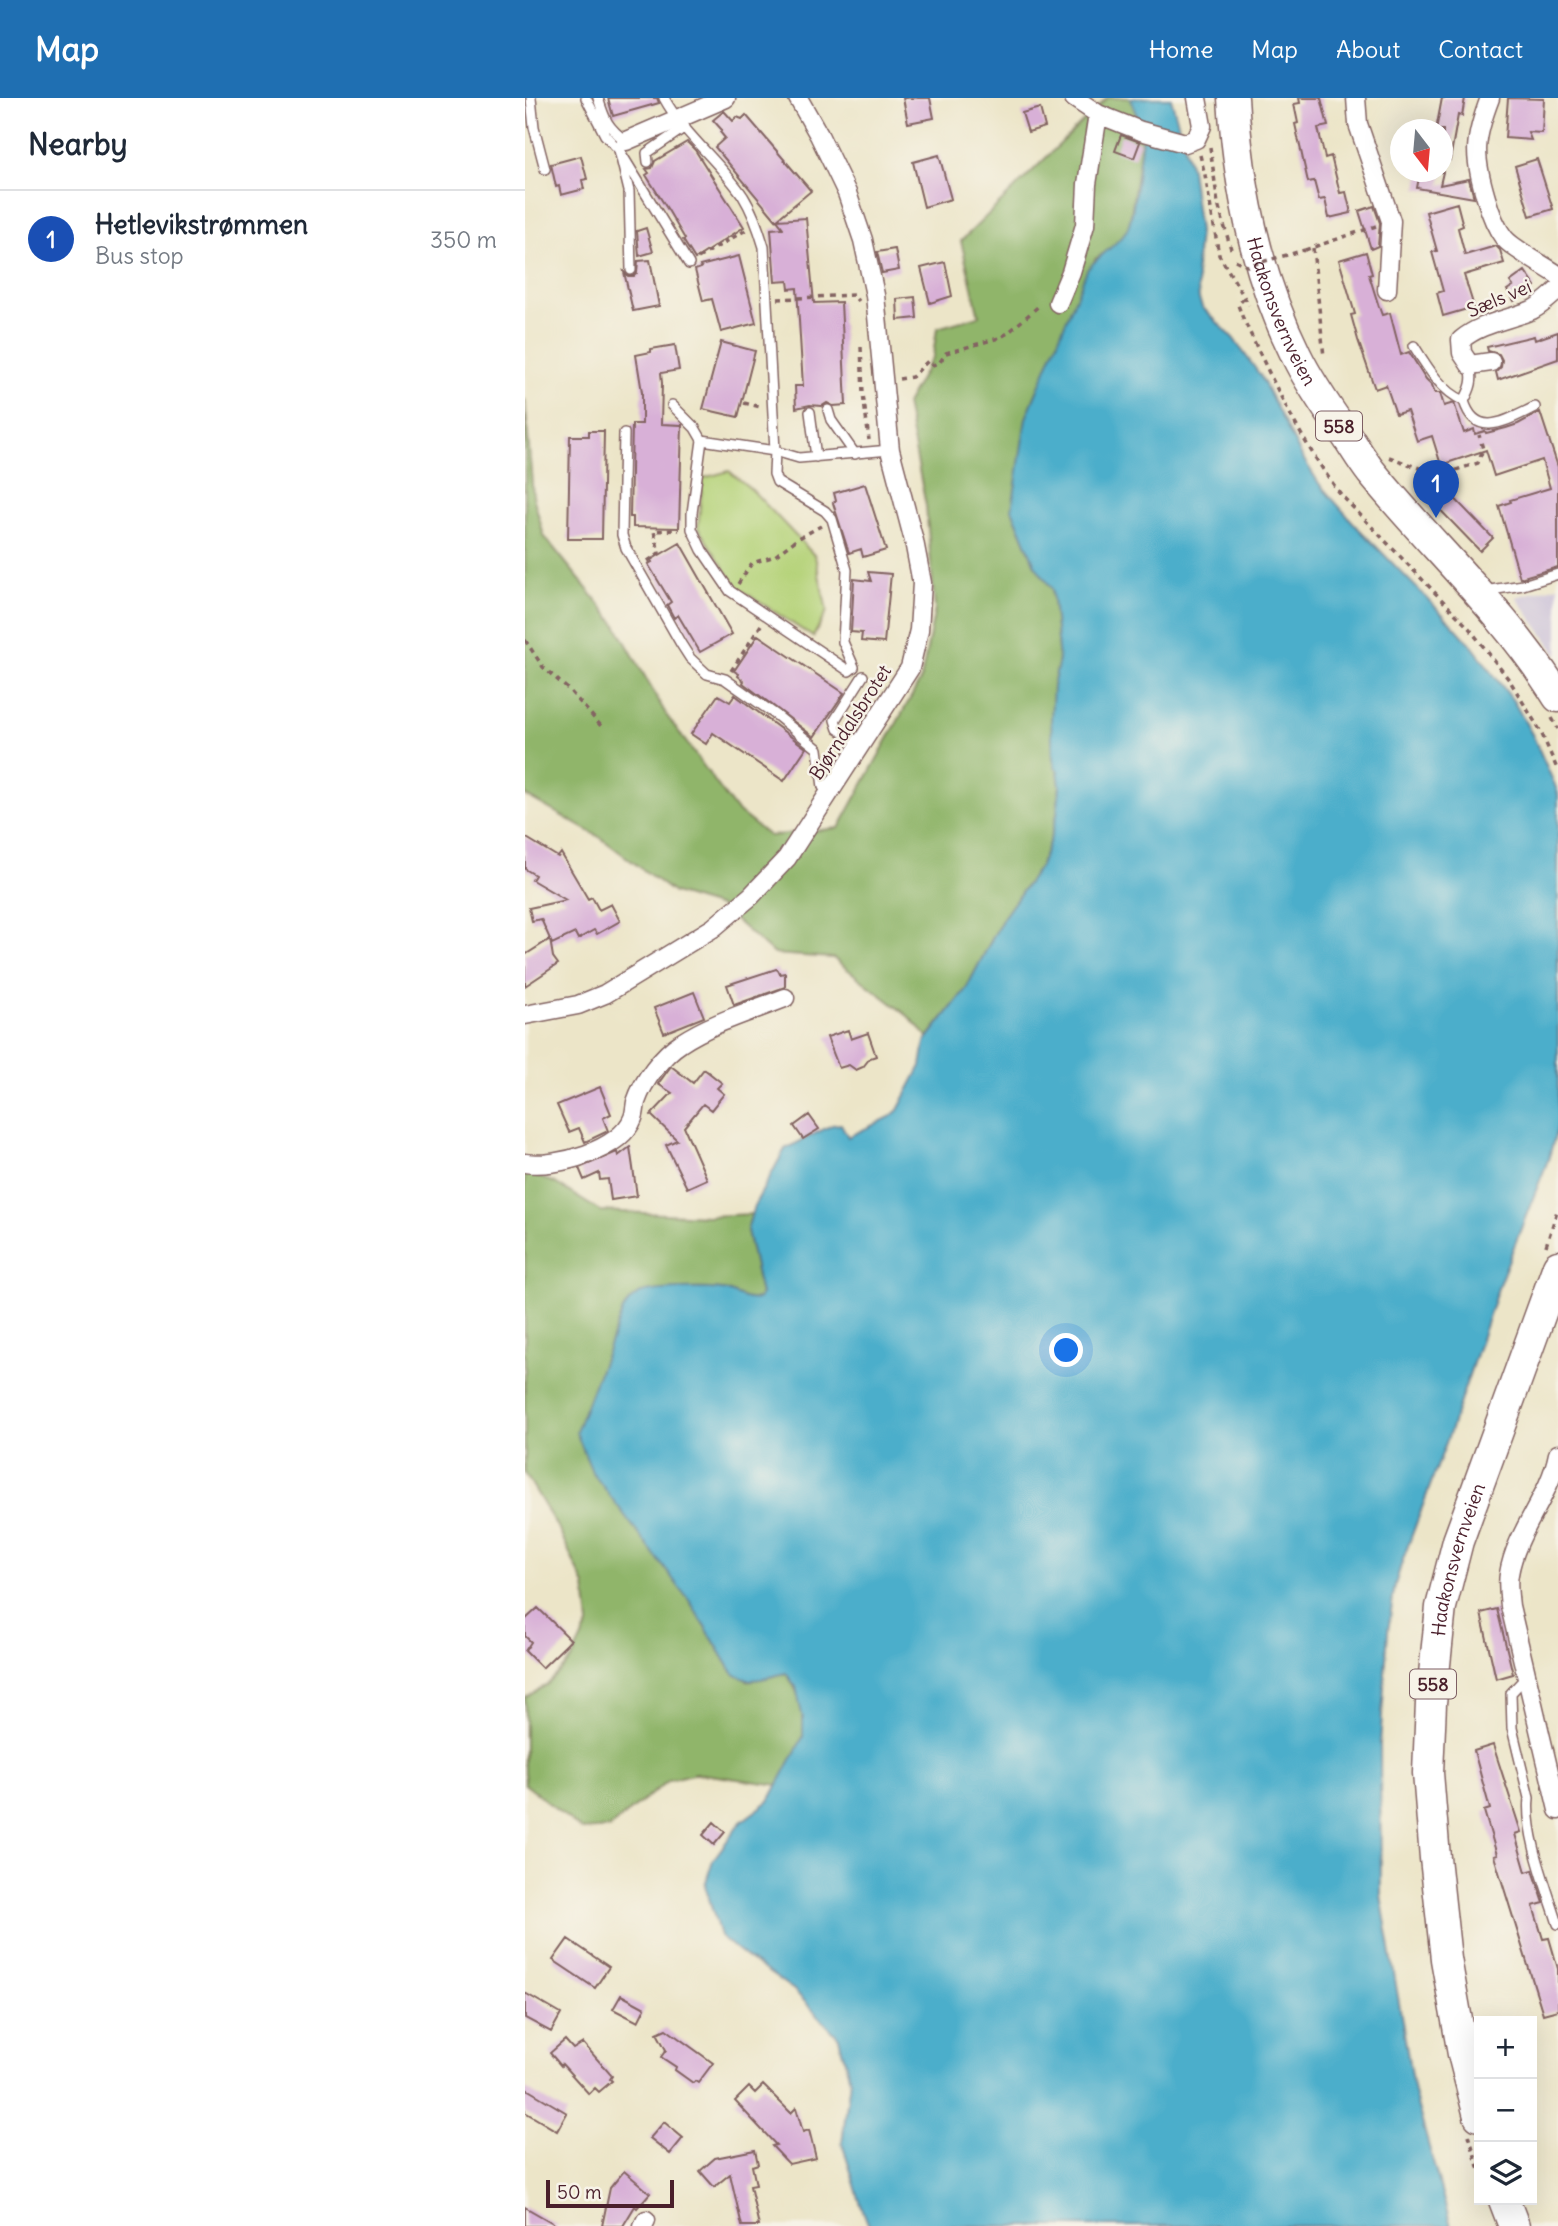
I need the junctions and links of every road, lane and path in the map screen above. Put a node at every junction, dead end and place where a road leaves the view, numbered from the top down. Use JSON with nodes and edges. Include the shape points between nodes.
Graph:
{"nodes":[{"id":1,"x":531,"y":98,"type":"edge"},
{"id":2,"x":586,"y":98,"type":"edge"},
{"id":3,"x":598,"y":98,"type":"edge"},
{"id":4,"x":664,"y":98,"type":"edge"},
{"id":5,"x":726,"y":98,"type":"edge"},
{"id":6,"x":798,"y":98,"type":"edge"},
{"id":7,"x":1074,"y":98,"type":"edge"},
{"id":8,"x":1197,"y":98,"type":"edge"},
{"id":9,"x":1233,"y":98,"type":"edge"},
{"id":10,"x":1356,"y":98,"type":"edge"},
{"id":11,"x":1490,"y":98,"type":"edge"},
{"id":12,"x":1098,"y":114,"type":"junction"},
{"id":13,"x":682,"y":123,"type":"junction"},
{"id":14,"x":622,"y":145,"type":"junction"},
{"id":15,"x":648,"y":162,"type":"dead end"},
{"id":16,"x":545,"y":169,"type":"dead end"},
{"id":17,"x":757,"y":224,"type":"junction"},
{"id":18,"x":1383,"y":224,"type":"dead end"},
{"id":19,"x":1313,"y":248,"type":"junction"},
{"id":20,"x":1235,"y":260,"type":"dead end"},
{"id":21,"x":689,"y":264,"type":"joint"},
{"id":22,"x":631,"y":270,"type":"dead end"},
{"id":23,"x":1558,"y":275,"type":"edge"},
{"id":24,"x":1066,"y":282,"type":"junction"},
{"id":25,"x":1558,"y":289,"type":"edge"},
{"id":26,"x":1387,"y":290,"type":"dead end"},
{"id":27,"x":1244,"y":298,"type":"dead end"},
{"id":28,"x":767,"y":300,"type":"junction"},
{"id":29,"x":859,"y":302,"type":"dead end"},
{"id":30,"x":1058,"y":303,"type":"dead end"},
{"id":31,"x":861,"y":342,"type":"dead end"},
{"id":32,"x":1414,"y":346,"type":"dead end"},
{"id":33,"x":1324,"y":358,"type":"dead end"},
{"id":34,"x":1491,"y":362,"type":"dead end"},
{"id":35,"x":1470,"y":365,"type":"junction"},
{"id":36,"x":883,"y":380,"type":"junction"},
{"id":37,"x":1464,"y":401,"type":"junction"},
{"id":38,"x":672,"y":405,"type":"dead end"},
{"id":39,"x":1535,"y":407,"type":"dead end"},
{"id":40,"x":828,"y":410,"type":"dead end"},
{"id":41,"x":810,"y":412,"type":"dead end"},
{"id":42,"x":1475,"y":420,"type":"junction"},
{"id":43,"x":624,"y":433,"type":"dead end"},
{"id":44,"x":702,"y":440,"type":"junction"},
{"id":45,"x":890,"y":450,"type":"junction"},
{"id":46,"x":775,"y":451,"type":"junction"},
{"id":47,"x":870,"y":453,"type":"junction"},
{"id":48,"x":855,"y":454,"type":"junction"},
{"id":49,"x":816,"y":457,"type":"junction"},
{"id":50,"x":1388,"y":457,"type":"dead end"},
{"id":51,"x":832,"y":519,"type":"junction"},
{"id":52,"x":692,"y":529,"type":"junction"},
{"id":53,"x":637,"y":568,"type":"junction"},
{"id":54,"x":1558,"y":574,"type":"edge"},
{"id":55,"x":730,"y":591,"type":"junction"},
{"id":56,"x":1479,"y":592,"type":"junction"},
{"id":57,"x":766,"y":617,"type":"junction"},
{"id":58,"x":525,"y":640,"type":"edge"},
{"id":59,"x":863,"y":676,"type":"dead end"},
{"id":60,"x":725,"y":679,"type":"junction"},
{"id":61,"x":1558,"y":696,"type":"edge"},
{"id":62,"x":601,"y":726,"type":"dead end"},
{"id":63,"x":860,"y":743,"type":"junction"},
{"id":64,"x":1558,"y":771,"type":"edge"},
{"id":65,"x":830,"y":792,"type":"junction"},
{"id":66,"x":785,"y":998,"type":"dead end"},
{"id":67,"x":525,"y":1015,"type":"edge"},
{"id":68,"x":525,"y":1163,"type":"edge"},
{"id":69,"x":1558,"y":1266,"type":"edge"},
{"id":70,"x":1558,"y":1454,"type":"edge"},
{"id":71,"x":1526,"y":1677,"type":"junction"},
{"id":72,"x":1558,"y":1810,"type":"edge"},
{"id":73,"x":1558,"y":1924,"type":"edge"},
{"id":74,"x":1474,"y":2097,"type":"edge"},
{"id":75,"x":1506,"y":2205,"type":"edge"},
{"id":76,"x":1514,"y":2226,"type":"edge"}],
"edges":[{"from":1,"to":16,"type":"lane"},
{"from":2,"to":14,"type":"lane","via":[[605,135]]},
{"from":3,"to":14,"type":"lane","via":[[605,121]]},
{"from":4,"to":13,"type":"lane"},
{"from":5,"to":13,"type":"street"},
{"from":6,"to":36,"type":"street","name":"Bjørndalsbrotet","via":[[847,193],[863,240],[875,295]]},
{"from":7,"to":12,"type":"street"},
{"from":8,"to":12,"type":"street","via":[[1202,125],[1196,139],[1185,143]]},
{"from":9,"to":56,"type":"main road","name":"Haakonsvernveien","number":"558","via":[[1237,151],[1258,253],[1296,356],[1370,470]]},
{"from":10,"to":26,"type":"street","via":[[1358,124],[1391,221]]},
{"from":11,"to":23,"type":"street","name":"Sæls vei","via":[[1476,151],[1491,215],[1505,240]]},
{"from":12,"to":24,"type":"street","via":[[1085,225]]},
{"from":13,"to":14,"type":"street","via":[[649,129]]},
{"from":13,"to":15,"type":"lane","via":[[647,153]]},
{"from":13,"to":17,"type":"lane","via":[[743,197]]},
{"from":14,"to":21,"type":"lane"},
{"from":14,"to":22,"type":"lane","via":[[629,191]]},
{"from":17,"to":21,"type":"path"},
{"from":17,"to":28,"type":"lane","via":[[764,247]]},
{"from":18,"to":19,"type":"path"},
{"from":19,"to":20,"type":"path","bridge":true,"via":[[1247,266]]},
{"from":19,"to":33,"type":"path"},
{"from":24,"to":30,"type":"street"},
{"from":24,"to":36,"type":"path","via":[[999,338],[946,353],[936,364],[928,361],[912,377]]},
{"from":25,"to":35,"type":"street","name":"Sæls vei","via":[[1532,309],[1473,330],[1461,340]]},
{"from":27,"to":64,"type":"path","via":[[1238,305],[1242,316],[1300,436],[1343,497],[1469,628],[1502,670],[1541,732]]},
{"from":28,"to":29,"type":"path","via":[[853,295]]},
{"from":28,"to":46,"type":"lane"},
{"from":31,"to":47,"type":"path"},
{"from":32,"to":37,"type":"lane","via":[[1430,372]]},
{"from":34,"to":35,"type":"street"},
{"from":35,"to":37,"type":"lane","via":[[1472,387]]},
{"from":36,"to":45,"type":"street","name":"Bjørndalsbrotet"},
{"from":37,"to":42,"type":"lane"},
{"from":38,"to":44,"type":"lane"},
{"from":39,"to":42,"type":"lane","via":[[1498,424]]},
{"from":40,"to":48,"type":"lane"},
{"from":41,"to":49,"type":"lane"},
{"from":42,"to":50,"type":"path","via":[[1483,449],[1478,463],[1443,474]]},
{"from":43,"to":53,"type":"lane","via":[[622,535]]},
{"from":44,"to":46,"type":"lane"},
{"from":44,"to":52,"type":"lane"},
{"from":45,"to":47,"type":"lane"},
{"from":45,"to":63,"type":"street","name":"Bjørndalsbrotet","via":[[922,583],[919,630],[910,668]]},
{"from":46,"to":49,"type":"lane"},
{"from":46,"to":51,"type":"lane","via":[[777,482]]},
{"from":47,"to":48,"type":"lane"},
{"from":48,"to":49,"type":"lane"},
{"from":51,"to":55,"type":"path","via":[[775,556],[752,563]]},
{"from":51,"to":57,"type":"lane","via":[[847,570],[843,642],[854,667],[849,671]]},
{"from":52,"to":53,"type":"path","via":[[654,531],[659,554]]},
{"from":52,"to":55,"type":"lane"},
{"from":53,"to":60,"type":"lane","via":[[690,659],[707,674]]},
{"from":54,"to":56,"type":"lane"},
{"from":55,"to":57,"type":"lane"},
{"from":56,"to":61,"type":"main road","name":"Haakonsvernveien","number":"558"},
{"from":57,"to":60,"type":"path"},
{"from":58,"to":62,"type":"path","via":[[543,667]]},
{"from":59,"to":63,"type":"lane","via":[[835,720],[838,729]]},
{"from":60,"to":65,"type":"lane","via":[[818,749],[823,787]]},
{"from":63,"to":65,"type":"street","name":"Bjørndalsbrotet"},
{"from":65,"to":67,"type":"street","name":"Bjørndalsbrotet","via":[[787,858],[713,928],[605,994],[577,1005]]},
{"from":66,"to":68,"type":"street","via":[[680,1043],[654,1069],[624,1132],[602,1149],[561,1162]]},
{"from":69,"to":74,"type":"main road","name":"Haakonsvernveien","number":"558","via":[[1458,1541],[1441,1607],[1431,1703],[1428,1773],[1446,1959]]},
{"from":70,"to":71,"type":"street","via":[[1508,1575]]},
{"from":71,"to":72,"type":"street"},
{"from":71,"to":73,"type":"lane","via":[[1511,1693],[1512,1728],[1537,1858]]},
{"from":75,"to":76,"type":"main road"}]}
